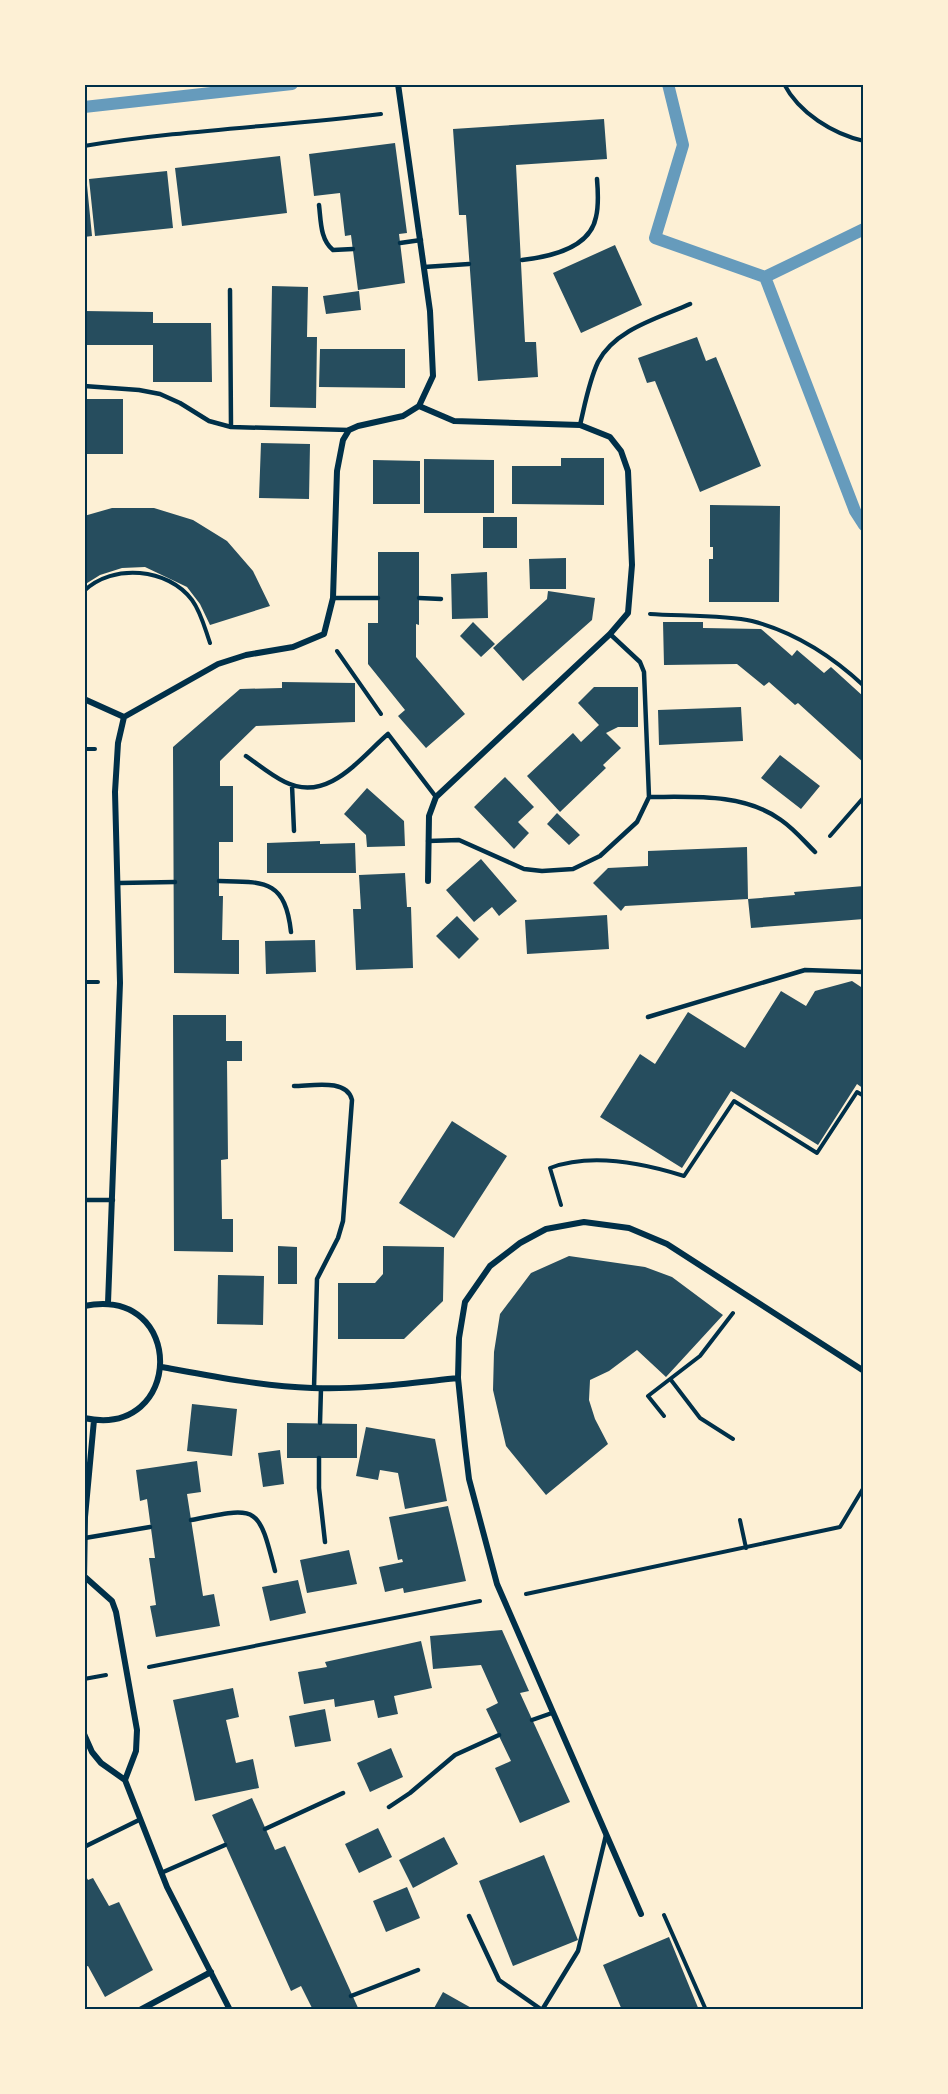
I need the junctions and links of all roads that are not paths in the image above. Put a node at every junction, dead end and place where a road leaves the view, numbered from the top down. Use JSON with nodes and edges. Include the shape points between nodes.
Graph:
{"nodes":[{"id":1,"x":398,"y":84,"type":"edge"},
{"id":2,"x":597,"y":179,"type":"dead end"},
{"id":3,"x":319,"y":205,"type":"dead end"},
{"id":4,"x":421,"y":240,"type":"junction"},
{"id":5,"x":400,"y":243,"type":"dead end"},
{"id":6,"x":352,"y":249,"type":"dead end"},
{"id":7,"x":522,"y":260,"type":"dead end"},
{"id":8,"x":469,"y":264,"type":"dead end"},
{"id":9,"x":424,"y":267,"type":"junction"},
{"id":10,"x":230,"y":290,"type":"dead end"},
{"id":11,"x":690,"y":304,"type":"dead end"},
{"id":12,"x":84,"y":386,"type":"edge"},
{"id":13,"x":419,"y":406,"type":"junction"},
{"id":14,"x":579,"y":425,"type":"junction"},
{"id":15,"x":231,"y":427,"type":"junction"},
{"id":16,"x":349,"y":430,"type":"junction"},
{"id":17,"x":333,"y":598,"type":"junction"},
{"id":18,"x":378,"y":598,"type":"dead end"},
{"id":19,"x":419,"y":598,"type":"dead end"},
{"id":20,"x":441,"y":599,"type":"dead end"},
{"id":21,"x":610,"y":634,"type":"junction"},
{"id":22,"x":84,"y":699,"type":"edge"},
{"id":23,"x":124,"y":717,"type":"junction"},
{"id":24,"x":246,"y":756,"type":"dead end"},
{"id":25,"x":292,"y":785,"type":"junction"},
{"id":26,"x":436,"y":797,"type":"junction"},
{"id":27,"x":649,"y":797,"type":"junction"},
{"id":28,"x":294,"y":831,"type":"dead end"},
{"id":29,"x":428,"y":841,"type":"junction"},
{"id":30,"x":815,"y":852,"type":"road end"},
{"id":31,"x":219,"y":881,"type":"dead end"},
{"id":32,"x":428,"y":881,"type":"dead end"},
{"id":33,"x":175,"y":882,"type":"dead end"},
{"id":34,"x":118,"y":883,"type":"junction"},
{"id":35,"x":291,"y":932,"type":"dead end"},
{"id":36,"x":864,"y":972,"type":"edge"},
{"id":37,"x":648,"y":1017,"type":"dead end"},
{"id":38,"x":294,"y":1086,"type":"dead end"},
{"id":39,"x":84,"y":1200,"type":"edge"},
{"id":40,"x":113,"y":1200,"type":"junction"},
{"id":41,"x":108,"y":1303,"type":"junction"},
{"id":42,"x":84,"y":1306,"type":"edge"},
{"id":43,"x":162,"y":1367,"type":"junction"},
{"id":44,"x":864,"y":1371,"type":"edge"},
{"id":45,"x":458,"y":1378,"type":"junction"},
{"id":46,"x":317,"y":1388,"type":"junction"},
{"id":47,"x":84,"y":1418,"type":"edge"},
{"id":48,"x":94,"y":1420,"type":"junction"},
{"id":49,"x":320,"y":1423,"type":"dead end"},
{"id":50,"x":319,"y":1458,"type":"dead end"},
{"id":51,"x":85,"y":1506,"type":"edge"},
{"id":52,"x":191,"y":1520,"type":"dead end"},
{"id":53,"x":150,"y":1527,"type":"dead end"},
{"id":54,"x":85,"y":1538,"type":"edge"},
{"id":55,"x":325,"y":1542,"type":"dead end"},
{"id":56,"x":275,"y":1571,"type":"dead end"},
{"id":57,"x":85,"y":1579,"type":"edge"},
{"id":58,"x":552,"y":1713,"type":"junction"},
{"id":59,"x":532,"y":1720,"type":"dead end"},
{"id":60,"x":84,"y":1734,"type":"edge"},
{"id":61,"x":499,"y":1734,"type":"dead end"},
{"id":62,"x":125,"y":1780,"type":"junction"},
{"id":63,"x":344,"y":1793,"type":"dead end"},
{"id":64,"x":389,"y":1807,"type":"dead end"},
{"id":65,"x":139,"y":1820,"type":"junction"},
{"id":66,"x":265,"y":1829,"type":"dead end"},
{"id":67,"x":606,"y":1835,"type":"junction"},
{"id":68,"x":225,"y":1845,"type":"dead end"},
{"id":69,"x":84,"y":1847,"type":"edge"},
{"id":70,"x":161,"y":1873,"type":"junction"},
{"id":71,"x":642,"y":1914,"type":"dead end"},
{"id":72,"x":469,"y":1916,"type":"dead end"},
{"id":73,"x":418,"y":1970,"type":"dead end"},
{"id":74,"x":211,"y":1972,"type":"junction"},
{"id":75,"x":351,"y":1996,"type":"dead end"},
{"id":76,"x":140,"y":2010,"type":"edge"},
{"id":77,"x":230,"y":2010,"type":"edge"},
{"id":78,"x":542,"y":2010,"type":"edge"}],
"edges":[{"from":1,"to":4,"type":"street"},
{"from":2,"to":7,"type":"lane","via":[[597,212],[590,231],[556,255]]},
{"from":3,"to":6,"type":"lane","via":[[323,238],[328,245],[333,250]]},
{"from":4,"to":5,"type":"lane"},
{"from":4,"to":9,"type":"street"},
{"from":8,"to":9,"type":"lane"},
{"from":9,"to":13,"type":"street","via":[[434,362],[433,376]]},
{"from":10,"to":15,"type":"lane"},
{"from":11,"to":14,"type":"lane","via":[[632,330],[606,349],[593,375]]},
{"from":12,"to":15,"type":"lane","via":[[160,394],[209,422]]},
{"from":13,"to":14,"type":"street","via":[[454,422]]},
{"from":13,"to":16,"type":"street","via":[[404,416]]},
{"from":14,"to":21,"type":"street","via":[[610,437],[621,451],[628,471],[632,565],[628,613]]},
{"from":15,"to":16,"type":"lane"},
{"from":16,"to":17,"type":"street","via":[[339,453]]},
{"from":17,"to":18,"type":"lane"},
{"from":17,"to":23,"type":"street","via":[[324,634],[293,647],[218,664]]},
{"from":19,"to":20,"type":"lane"},
{"from":21,"to":26,"type":"street"},
{"from":21,"to":27,"type":"lane","via":[[644,672]]},
{"from":22,"to":23,"type":"street"},
{"from":23,"to":34,"type":"street","via":[[115,792]]},
{"from":24,"to":25,"type":"lane"},
{"from":25,"to":26,"type":"lane","via":[[305,788],[331,784],[388,734]]},
{"from":25,"to":28,"type":"lane"},
{"from":26,"to":29,"type":"street","via":[[429,816]]},
{"from":27,"to":29,"type":"lane","via":[[637,822],[621,838],[591,862],[573,869],[524,869],[459,840]]},
{"from":27,"to":30,"type":"lane","via":[[743,802],[779,818]]},
{"from":29,"to":32,"type":"street"},
{"from":31,"to":35,"type":"lane","via":[[270,887],[286,902]]},
{"from":33,"to":34,"type":"lane"},
{"from":34,"to":40,"type":"street","via":[[120,983]]},
{"from":36,"to":37,"type":"lane","via":[[805,970]]},
{"from":38,"to":46,"type":"lane","via":[[344,1088],[351,1093],[352,1100],[343,1221],[317,1280]]},
{"from":39,"to":40,"type":"lane"},
{"from":40,"to":41,"type":"street"},
{"from":41,"to":42,"type":"street"},
{"from":41,"to":43,"type":"street","via":[[130,1310],[148,1324],[159,1344]]},
{"from":43,"to":46,"type":"street"},
{"from":43,"to":48,"type":"street","via":[[154,1390],[139,1408],[118,1419]]},
{"from":44,"to":45,"type":"street","via":[[647,1234],[605,1224],[567,1224],[546,1229],[520,1243],[490,1266],[472,1287],[461,1318]]},
{"from":45,"to":46,"type":"street"},
{"from":45,"to":58,"type":"street","via":[[469,1479],[485,1541],[501,1598]]},
{"from":46,"to":49,"type":"lane"},
{"from":47,"to":48,"type":"street"},
{"from":48,"to":51,"type":"street"},
{"from":50,"to":55,"type":"lane"},
{"from":51,"to":54,"type":"street"},
{"from":52,"to":56,"type":"lane","via":[[232,1512],[252,1515],[265,1528]]},
{"from":53,"to":54,"type":"lane"},
{"from":54,"to":57,"type":"street"},
{"from":57,"to":62,"type":"street","via":[[112,1601],[116,1612],[137,1730],[136,1751]]},
{"from":58,"to":59,"type":"lane"},
{"from":58,"to":67,"type":"street"},
{"from":60,"to":62,"type":"street","via":[[101,1763]]},
{"from":61,"to":64,"type":"lane","via":[[455,1755]]},
{"from":62,"to":65,"type":"street"},
{"from":63,"to":66,"type":"lane"},
{"from":65,"to":69,"type":"lane"},
{"from":65,"to":70,"type":"street"},
{"from":67,"to":71,"type":"street"},
{"from":67,"to":78,"type":"lane","via":[[578,1951]]},
{"from":68,"to":70,"type":"lane"},
{"from":70,"to":74,"type":"street"},
{"from":72,"to":78,"type":"lane","via":[[499,1980]]},
{"from":73,"to":75,"type":"lane"},
{"from":74,"to":76,"type":"street"},
{"from":74,"to":77,"type":"street"}]}
